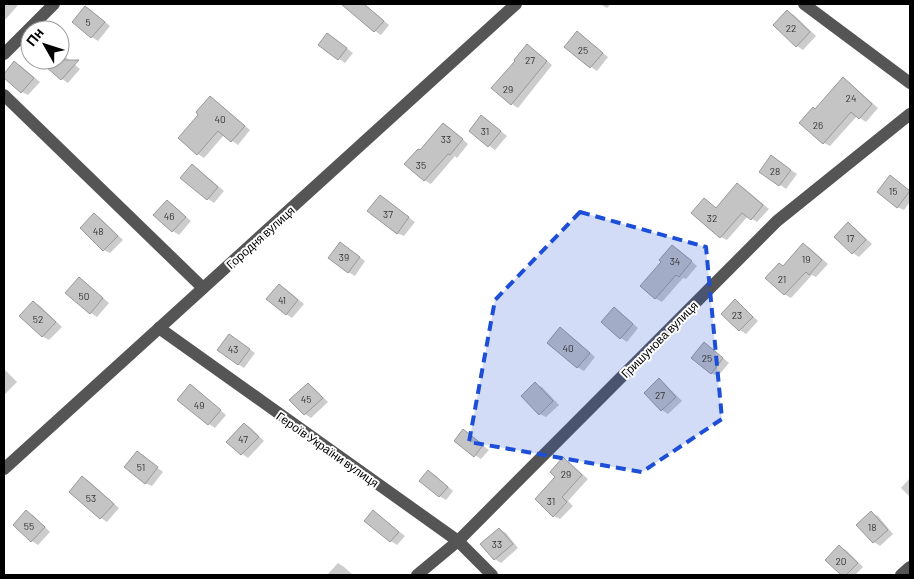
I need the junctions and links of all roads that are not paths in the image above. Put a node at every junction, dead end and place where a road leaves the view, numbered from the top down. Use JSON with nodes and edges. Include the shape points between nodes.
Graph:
{"nodes":[{"id":1,"x":54,"y":4,"type":"edge"},
{"id":2,"x":516,"y":4,"type":"edge"},
{"id":3,"x":804,"y":4,"type":"edge"},
{"id":4,"x":4,"y":54,"type":"edge"},
{"id":5,"x":910,"y":83,"type":"edge"},
{"id":6,"x":4,"y":95,"type":"edge"},
{"id":7,"x":910,"y":114,"type":"edge"},
{"id":8,"x":203,"y":288,"type":"junction"},
{"id":9,"x":159,"y":328,"type":"junction"},
{"id":10,"x":4,"y":469,"type":"edge"},
{"id":11,"x":458,"y":541,"type":"junction"},
{"id":12,"x":910,"y":567,"type":"edge"},
{"id":13,"x":417,"y":575,"type":"edge"},
{"id":14,"x":492,"y":575,"type":"edge"},
{"id":15,"x":901,"y":575,"type":"edge"}],
"edges":[{"from":1,"to":4,"type":"street"},
{"from":2,"to":8,"type":"street","name":"Городня вулиця"},
{"from":3,"to":5,"type":"street"},
{"from":6,"to":8,"type":"street"},
{"from":7,"to":11,"type":"street","name":"Гришунова вулиця","via":[[777,221]]},
{"from":8,"to":9,"type":"street","name":"Городня вулиця"},
{"from":9,"to":10,"type":"street","name":"Городня вулиця"},
{"from":9,"to":11,"type":"street","name":"Героїв України вулиця"},
{"from":11,"to":13,"type":"street","name":"Гришунова вулиця"},
{"from":11,"to":14,"type":"street","name":"Героїв України вулиця"},
{"from":12,"to":15,"type":"street"}]}
